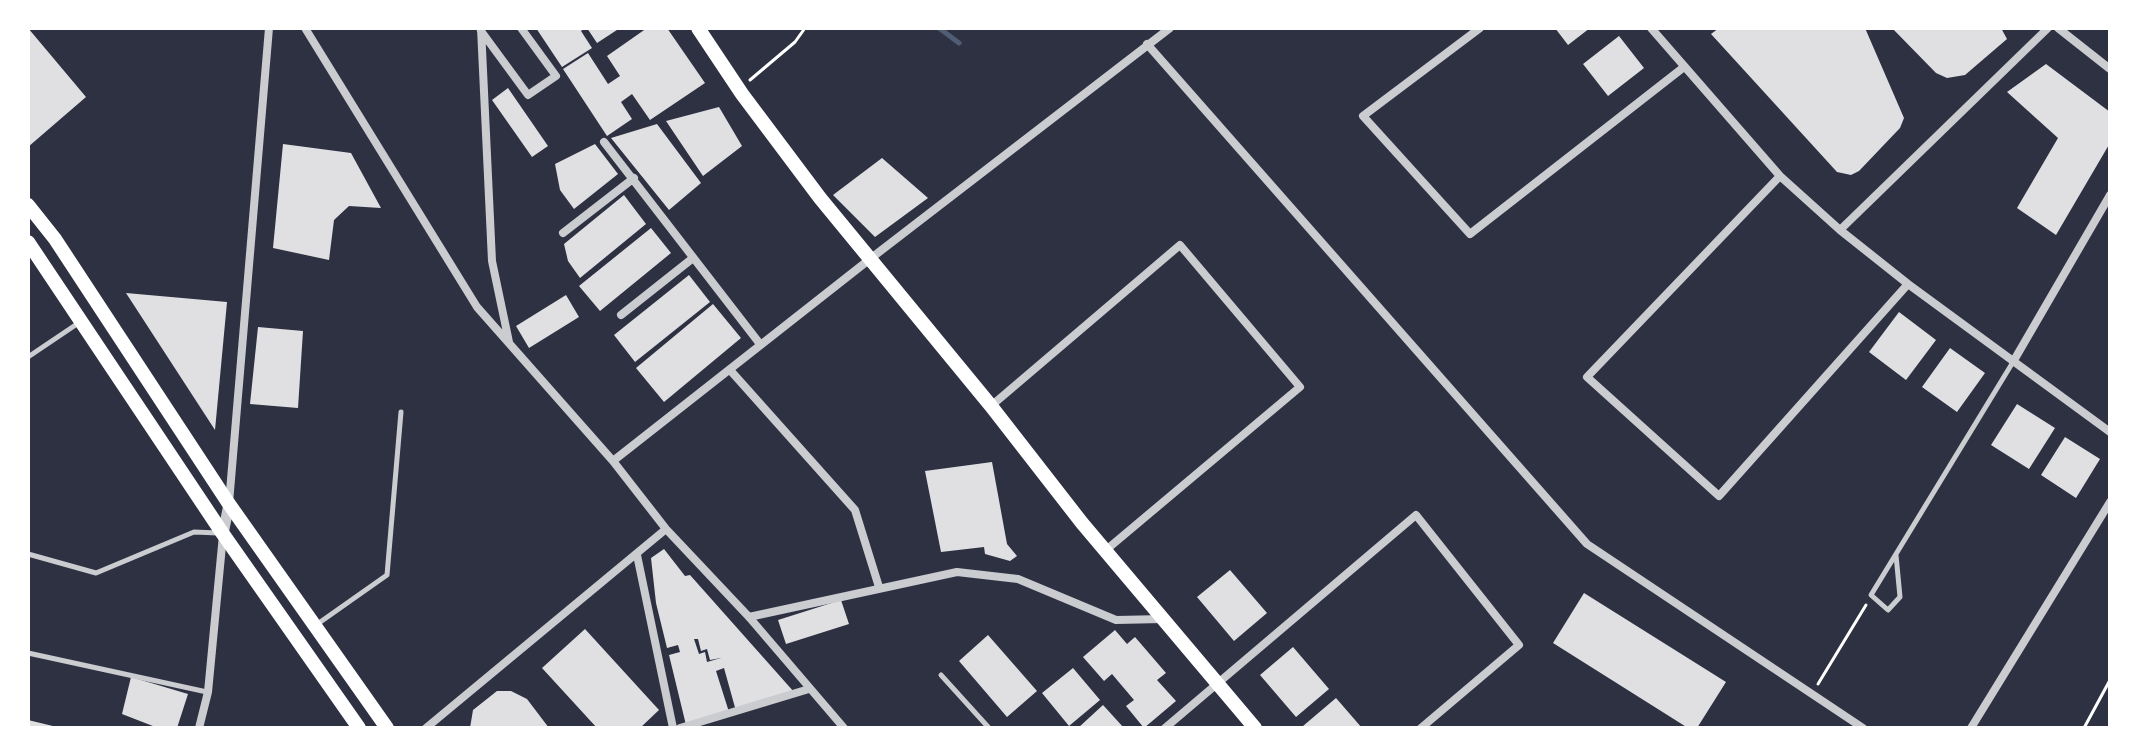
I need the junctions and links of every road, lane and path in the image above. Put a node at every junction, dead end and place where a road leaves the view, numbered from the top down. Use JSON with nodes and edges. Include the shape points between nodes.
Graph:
{"nodes":[{"id":1,"x":269,"y":28,"type":"edge"},
{"id":2,"x":305,"y":28,"type":"edge"},
{"id":3,"x":521,"y":28,"type":"edge"},
{"id":4,"x":698,"y":28,"type":"edge"},
{"id":5,"x":805,"y":28,"type":"edge"},
{"id":6,"x":1170,"y":28,"type":"edge"},
{"id":7,"x":1480,"y":28,"type":"edge"},
{"id":8,"x":1651,"y":28,"type":"edge"},
{"id":9,"x":2048,"y":28,"type":"edge"},
{"id":10,"x":2058,"y":28,"type":"edge"},
{"id":11,"x":482,"y":29,"type":"edge"},
{"id":12,"x":1147,"y":44,"type":"junction"},
{"id":13,"x":1684,"y":67,"type":"junction"},
{"id":14,"x":2110,"y":69,"type":"edge"},
{"id":15,"x":739,"y":90,"type":"junction"},
{"id":16,"x":604,"y":142,"type":"dead end"},
{"id":17,"x":1780,"y":176,"type":"junction"},
{"id":18,"x":634,"y":178,"type":"junction"},
{"id":19,"x":2110,"y":195,"type":"edge"},
{"id":20,"x":28,"y":205,"type":"edge"},
{"id":21,"x":1840,"y":230,"type":"junction"},
{"id":22,"x":563,"y":233,"type":"dead end"},
{"id":23,"x":28,"y":242,"type":"edge"},
{"id":24,"x":693,"y":258,"type":"junction"},
{"id":25,"x":870,"y":259,"type":"junction"},
{"id":26,"x":1908,"y":284,"type":"junction"},
{"id":27,"x":621,"y":315,"type":"dead end"},
{"id":28,"x":81,"y":322,"type":"junction"},
{"id":29,"x":760,"y":344,"type":"junction"},
{"id":30,"x":510,"y":346,"type":"junction"},
{"id":31,"x":28,"y":357,"type":"edge"},
{"id":32,"x":2013,"y":362,"type":"junction"},
{"id":33,"x":730,"y":370,"type":"junction"},
{"id":34,"x":991,"y":406,"type":"junction"},
{"id":35,"x":401,"y":412,"type":"dead end"},
{"id":36,"x":2110,"y":432,"type":"edge"},
{"id":37,"x":613,"y":461,"type":"junction"},
{"id":38,"x":2110,"y":502,"type":"edge"},
{"id":39,"x":229,"y":504,"type":"junction"},
{"id":40,"x":666,"y":529,"type":"junction"},
{"id":41,"x":223,"y":534,"type":"junction"},
{"id":42,"x":1106,"y":550,"type":"junction"},
{"id":43,"x":28,"y":554,"type":"edge"},
{"id":44,"x":637,"y":555,"type":"junction"},
{"id":45,"x":1896,"y":555,"type":"junction"},
{"id":46,"x":879,"y":587,"type":"junction"},
{"id":47,"x":1871,"y":595,"type":"junction"},
{"id":48,"x":749,"y":617,"type":"junction"},
{"id":49,"x":1165,"y":619,"type":"junction"},
{"id":50,"x":315,"y":626,"type":"junction"},
{"id":51,"x":28,"y":653,"type":"edge"},
{"id":52,"x":941,"y":675,"type":"dead end"},
{"id":53,"x":2110,"y":680,"type":"edge"},
{"id":54,"x":1217,"y":683,"type":"junction"},
{"id":55,"x":809,"y":689,"type":"junction"},
{"id":56,"x":208,"y":692,"type":"junction"},
{"id":57,"x":1812,"y":694,"type":"junction"},
{"id":58,"x":199,"y":728,"type":"edge"},
{"id":59,"x":359,"y":728,"type":"edge"},
{"id":60,"x":387,"y":728,"type":"edge"},
{"id":61,"x":426,"y":728,"type":"edge"},
{"id":62,"x":673,"y":728,"type":"edge"},
{"id":63,"x":680,"y":728,"type":"edge"},
{"id":64,"x":844,"y":728,"type":"edge"},
{"id":65,"x":989,"y":728,"type":"edge"},
{"id":66,"x":1165,"y":728,"type":"edge"},
{"id":67,"x":1255,"y":728,"type":"edge"},
{"id":68,"x":1421,"y":728,"type":"edge"},
{"id":69,"x":1863,"y":728,"type":"edge"},
{"id":70,"x":1971,"y":728,"type":"edge"},
{"id":71,"x":2084,"y":728,"type":"edge"}],
"edges":[{"from":1,"to":39,"type":"street"},
{"from":2,"to":30,"type":"street","via":[[477,307]]},
{"from":3,"to":11,"type":"street","via":[[556,76],[528,95]]},
{"from":4,"to":15,"type":"main road"},
{"from":5,"to":15,"type":"path"},
{"from":6,"to":12,"type":"street"},
{"from":7,"to":13,"type":"street","via":[[1363,116],[1470,234]]},
{"from":8,"to":13,"type":"street"},
{"from":9,"to":21,"type":"street"},
{"from":10,"to":14,"type":"street"},
{"from":11,"to":30,"type":"street","via":[[492,261]]},
{"from":12,"to":25,"type":"street"},
{"from":12,"to":57,"type":"street","via":[[1587,544]]},
{"from":13,"to":17,"type":"street"},
{"from":15,"to":25,"type":"main road"},
{"from":16,"to":18,"type":"street"},
{"from":17,"to":21,"type":"street"},
{"from":17,"to":26,"type":"street","via":[[1587,377],[1719,496]]},
{"from":18,"to":22,"type":"street"},
{"from":18,"to":24,"type":"street"},
{"from":19,"to":32,"type":"street"},
{"from":20,"to":39,"type":"main road","via":[[64,251]]},
{"from":21,"to":26,"type":"street"},
{"from":23,"to":28,"type":"main road"},
{"from":24,"to":27,"type":"street"},
{"from":24,"to":29,"type":"street"},
{"from":25,"to":29,"type":"street"},
{"from":25,"to":34,"type":"main road"},
{"from":26,"to":32,"type":"street"},
{"from":28,"to":31,"type":"lane"},
{"from":28,"to":41,"type":"main road"},
{"from":29,"to":33,"type":"street"},
{"from":30,"to":37,"type":"street"},
{"from":32,"to":36,"type":"street"},
{"from":32,"to":45,"type":"lane"},
{"from":33,"to":37,"type":"street"},
{"from":33,"to":46,"type":"street","via":[[855,510]]},
{"from":34,"to":42,"type":"main road"},
{"from":34,"to":42,"type":"street","via":[[1180,245],[1300,387]]},
{"from":35,"to":50,"type":"lane","via":[[387,575]]},
{"from":37,"to":40,"type":"street"},
{"from":38,"to":70,"type":"street"},
{"from":39,"to":41,"type":"street"},
{"from":39,"to":50,"type":"main road"},
{"from":40,"to":44,"type":"street"},
{"from":40,"to":48,"type":"street"},
{"from":41,"to":43,"type":"lane","via":[[194,532],[96,573]]},
{"from":41,"to":56,"type":"street"},
{"from":41,"to":59,"type":"main road"},
{"from":42,"to":49,"type":"main road"},
{"from":44,"to":61,"type":"street"},
{"from":44,"to":62,"type":"street"},
{"from":45,"to":47,"type":"lane"},
{"from":45,"to":47,"type":"lane","via":[[1900,597],[1888,610]]},
{"from":46,"to":48,"type":"street"},
{"from":46,"to":49,"type":"street","via":[[957,572],[1018,579],[1116,620]]},
{"from":47,"to":57,"type":"path"},
{"from":48,"to":55,"type":"street"},
{"from":49,"to":54,"type":"main road"},
{"from":50,"to":60,"type":"main road"},
{"from":51,"to":56,"type":"lane"},
{"from":52,"to":65,"type":"lane"},
{"from":53,"to":71,"type":"path"},
{"from":54,"to":66,"type":"street"},
{"from":54,"to":67,"type":"main road"},
{"from":54,"to":68,"type":"street","via":[[1416,515],[1519,645]]},
{"from":55,"to":63,"type":"street"},
{"from":55,"to":64,"type":"street"},
{"from":56,"to":58,"type":"street"},
{"from":57,"to":69,"type":"street"}]}
